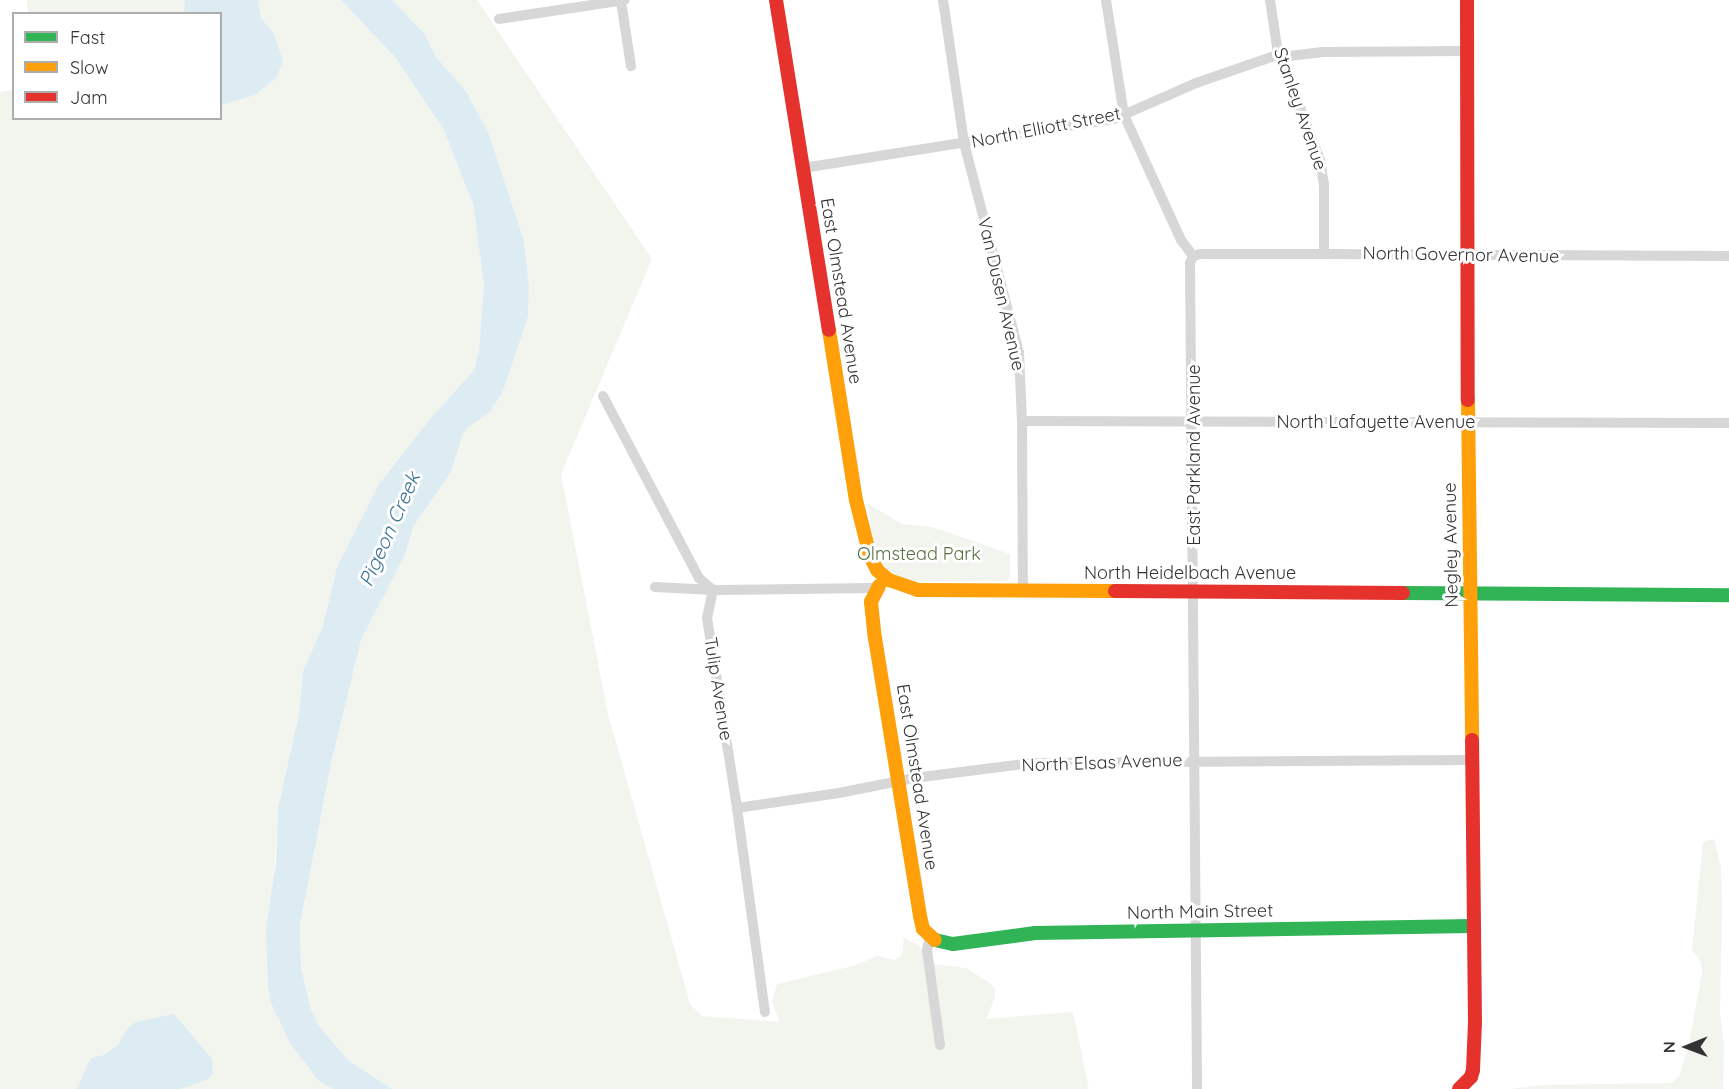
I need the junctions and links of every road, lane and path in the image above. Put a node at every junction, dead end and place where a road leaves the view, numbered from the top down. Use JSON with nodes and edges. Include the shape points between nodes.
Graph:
{"nodes":[{"id":1,"x":776,"y":0,"type":"edge"},
{"id":2,"x":943,"y":0,"type":"edge"},
{"id":3,"x":1106,"y":0,"type":"edge"},
{"id":4,"x":1270,"y":0,"type":"edge"},
{"id":5,"x":1467,"y":0,"type":"edge"},
{"id":6,"x":623,"y":1,"type":"edge"},
{"id":7,"x":499,"y":20,"type":"dead end"},
{"id":8,"x":1466,"y":51,"type":"junction"},
{"id":9,"x":1281,"y":55,"type":"junction"},
{"id":10,"x":631,"y":66,"type":"dead end"},
{"id":11,"x":1125,"y":115,"type":"junction"},
{"id":12,"x":964,"y":143,"type":"junction"},
{"id":13,"x":803,"y":168,"type":"junction"},
{"id":14,"x":1324,"y":254,"type":"junction"},
{"id":15,"x":1467,"y":255,"type":"junction"},
{"id":16,"x":1193,"y":256,"type":"junction"},
{"id":17,"x":1729,"y":256,"type":"edge"},
{"id":18,"x":603,"y":396,"type":"dead end"},
{"id":19,"x":1023,"y":421,"type":"junction"},
{"id":20,"x":1468,"y":422,"type":"junction"},
{"id":21,"x":1193,"y":423,"type":"junction"},
{"id":22,"x":1729,"y":423,"type":"edge"},
{"id":23,"x":884,"y":583,"type":"junction"},
{"id":24,"x":655,"y":587,"type":"dead end"},
{"id":25,"x":714,"y":590,"type":"junction"},
{"id":26,"x":1023,"y":591,"type":"junction"},
{"id":27,"x":1195,"y":591,"type":"junction"},
{"id":28,"x":1469,"y":592,"type":"junction"},
{"id":29,"x":1729,"y":595,"type":"edge"},
{"id":30,"x":1196,"y":760,"type":"junction"},
{"id":31,"x":1471,"y":760,"type":"junction"},
{"id":32,"x":899,"y":781,"type":"junction"},
{"id":33,"x":737,"y":808,"type":"junction"},
{"id":34,"x":1473,"y":926,"type":"junction"},
{"id":35,"x":1195,"y":930,"type":"junction"},
{"id":36,"x":930,"y":937,"type":"junction"},
{"id":37,"x":765,"y":1012,"type":"dead end"},
{"id":38,"x":940,"y":1045,"type":"dead end"},
{"id":39,"x":1461,"y":1088,"type":"edge"},
{"id":40,"x":1197,"y":1089,"type":"edge"}],
"edges":[{"from":1,"to":13,"type":"street","name":"East Olmstead Avenue"},
{"from":2,"to":12,"type":"street","name":"Van Dusen Avenue"},
{"from":3,"to":11,"type":"street"},
{"from":4,"to":9,"type":"street","name":"Stanley Avenue"},
{"from":5,"to":8,"type":"street","name":"Negley Avenue"},
{"from":6,"to":7,"type":"street"},
{"from":6,"to":10,"type":"street"},
{"from":8,"to":9,"type":"street","name":"North Elliott Street"},
{"from":8,"to":15,"type":"street","name":"Negley Avenue"},
{"from":9,"to":11,"type":"street","name":"North Elliott Street","via":[[1197,83]]},
{"from":9,"to":14,"type":"street","name":"Stanley Avenue","via":[[1320,160]]},
{"from":11,"to":12,"type":"street","name":"North Elliott Street"},
{"from":11,"to":16,"type":"street","via":[[1181,240]]},
{"from":12,"to":13,"type":"street","name":"North Elliott Street"},
{"from":12,"to":19,"type":"street","name":"Van Dusen Avenue","via":[[1019,353]]},
{"from":13,"to":23,"type":"street","name":"East Olmstead Avenue","via":[[861,524],[874,566]]},
{"from":14,"to":15,"type":"street","name":"North Governor Avenue"},
{"from":14,"to":16,"type":"street","name":"North Governor Avenue"},
{"from":15,"to":17,"type":"street","name":"North Governor Avenue"},
{"from":15,"to":20,"type":"street","name":"Negley Avenue"},
{"from":16,"to":21,"type":"street","name":"East Parkland Avenue"},
{"from":18,"to":25,"type":"street","via":[[699,578]]},
{"from":19,"to":21,"type":"street","name":"North Lafayette Avenue"},
{"from":19,"to":26,"type":"street","name":"Van Dusen Avenue"},
{"from":20,"to":21,"type":"street","name":"North Lafayette Avenue"},
{"from":20,"to":22,"type":"street","name":"North Lafayette Avenue"},
{"from":20,"to":28,"type":"street","name":"Negley Avenue"},
{"from":21,"to":27,"type":"street","name":"East Parkland Avenue"},
{"from":23,"to":25,"type":"street","name":"North Heidelbach Avenue","via":[[872,588]]},
{"from":23,"to":26,"type":"street","name":"North Heidelbach Avenue","via":[[918,590]]},
{"from":23,"to":32,"type":"street","name":"East Olmstead Avenue","via":[[871,602]]},
{"from":24,"to":25,"type":"street","name":"North Heidelbach Avenue"},
{"from":25,"to":33,"type":"street","name":"Tulip Avenue","via":[[707,618]]},
{"from":26,"to":27,"type":"street","name":"North Heidelbach Avenue"},
{"from":27,"to":28,"type":"street","name":"North Heidelbach Avenue"},
{"from":27,"to":30,"type":"street","name":"East Parkland Avenue"},
{"from":28,"to":29,"type":"street","name":"North Heidelbach Avenue"},
{"from":28,"to":31,"type":"street","name":"Negley Avenue"},
{"from":30,"to":31,"type":"street","name":"North Elsas Avenue"},
{"from":30,"to":32,"type":"street","name":"North Elsas Avenue","via":[[1031,763]]},
{"from":30,"to":35,"type":"street","name":"East Parkland Avenue"},
{"from":31,"to":34,"type":"street","name":"Negley Avenue"},
{"from":32,"to":33,"type":"street","name":"North Elsas Avenue"},
{"from":32,"to":36,"type":"street","name":"East Olmstead Avenue","via":[[920,916]]},
{"from":33,"to":37,"type":"street","name":"Tulip Avenue"},
{"from":34,"to":35,"type":"street","name":"North Main Street"},
{"from":34,"to":39,"type":"street","name":"Negley Avenue","via":[[1474,1063],[1471,1077]]},
{"from":35,"to":36,"type":"street","name":"North Main Street","via":[[1035,933],[953,944]]},
{"from":35,"to":40,"type":"street","name":"East Parkland Avenue"},
{"from":36,"to":38,"type":"street","via":[[927,950]]}]}
